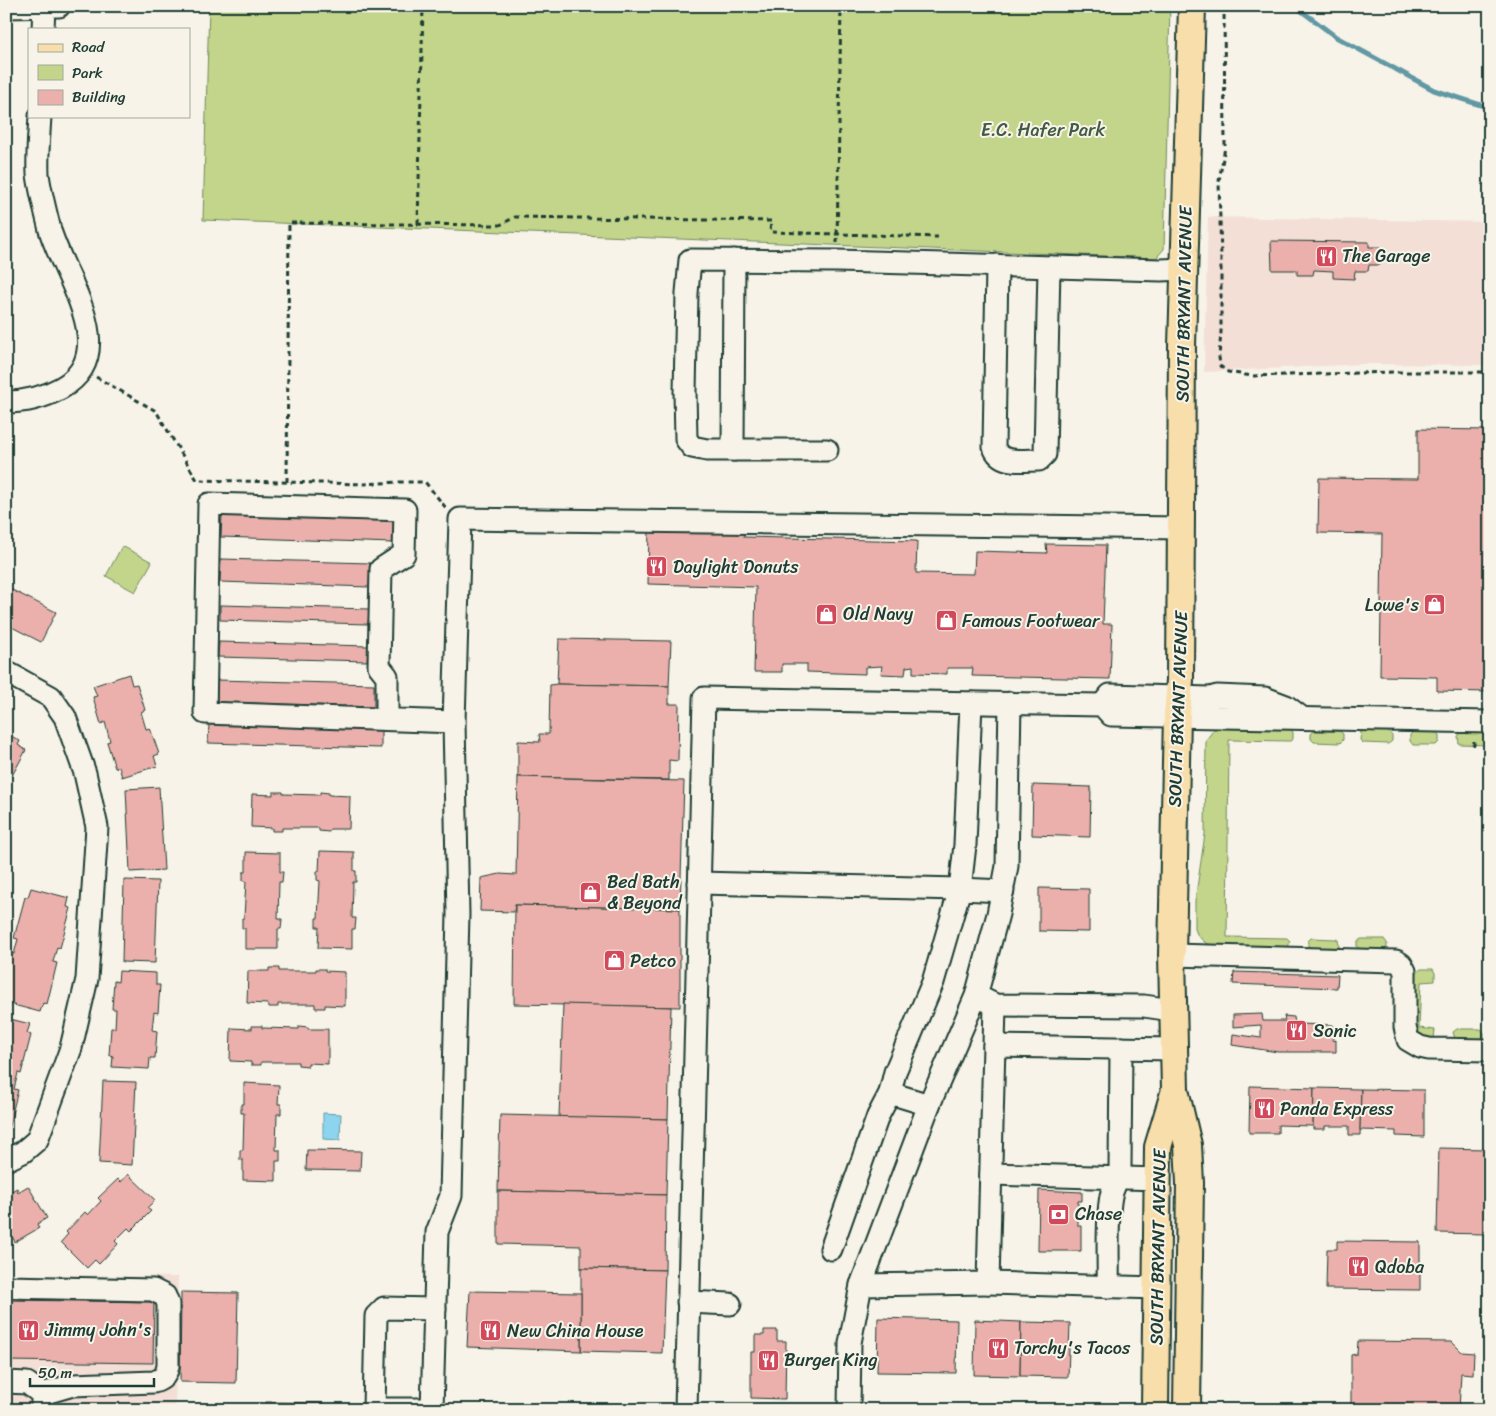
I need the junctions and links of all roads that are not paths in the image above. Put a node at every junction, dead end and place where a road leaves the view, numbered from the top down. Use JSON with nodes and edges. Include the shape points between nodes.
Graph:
{"nodes":[{"id":1,"x":1192,"y":6,"type":"edge"},
{"id":2,"x":6,"y":7,"type":"edge"},
{"id":3,"x":52,"y":7,"type":"edge"},
{"id":4,"x":43,"y":28,"type":"edge"},
{"id":5,"x":40,"y":118,"type":"edge"},
{"id":6,"x":734,"y":260,"type":"junction"},
{"id":7,"x":997,"y":265,"type":"junction"},
{"id":8,"x":1050,"y":267,"type":"junction"},
{"id":9,"x":1184,"y":269,"type":"junction"},
{"id":10,"x":6,"y":402,"type":"edge"},
{"id":11,"x":733,"y":450,"type":"junction"},
{"id":12,"x":827,"y":450,"type":"dead end"},
{"id":13,"x":1182,"y":528,"type":"junction"},
{"id":14,"x":6,"y":672,"type":"edge"},
{"id":15,"x":971,"y":702,"type":"junction"},
{"id":16,"x":1010,"y":703,"type":"junction"},
{"id":17,"x":1178,"y":706,"type":"junction"},
{"id":18,"x":388,"y":719,"type":"junction"},
{"id":19,"x":454,"y":722,"type":"junction"},
{"id":20,"x":1490,"y":722,"type":"edge"},
{"id":21,"x":699,"y":883,"type":"junction"},
{"id":22,"x":960,"y":889,"type":"junction"},
{"id":23,"x":1003,"y":891,"type":"junction"},
{"id":24,"x":1172,"y":956,"type":"junction"},
{"id":25,"x":976,"y":996,"type":"junction"},
{"id":26,"x":995,"y":1005,"type":"junction"},
{"id":27,"x":1172,"y":1010,"type":"junction"},
{"id":28,"x":994,"y":1046,"type":"junction"},
{"id":29,"x":1121,"y":1048,"type":"junction"},
{"id":30,"x":1174,"y":1049,"type":"junction"},
{"id":31,"x":1490,"y":1050,"type":"edge"},
{"id":32,"x":1175,"y":1090,"type":"junction"},
{"id":33,"x":890,"y":1093,"type":"junction"},
{"id":34,"x":929,"y":1105,"type":"junction"},
{"id":35,"x":6,"y":1160,"type":"edge"},
{"id":36,"x":991,"y":1174,"type":"junction"},
{"id":37,"x":1118,"y":1178,"type":"junction"},
{"id":38,"x":1158,"y":1179,"type":"junction"},
{"id":39,"x":831,"y":1249,"type":"dead end"},
{"id":40,"x":988,"y":1284,"type":"junction"},
{"id":41,"x":861,"y":1285,"type":"junction"},
{"id":42,"x":6,"y":1287,"type":"edge"},
{"id":43,"x":1108,"y":1287,"type":"junction"},
{"id":44,"x":1157,"y":1288,"type":"junction"},
{"id":45,"x":688,"y":1302,"type":"junction"},
{"id":46,"x":730,"y":1304,"type":"dead end"},
{"id":47,"x":435,"y":1309,"type":"junction"},
{"id":48,"x":6,"y":1382,"type":"edge"},
{"id":49,"x":42,"y":1402,"type":"edge"},
{"id":50,"x":374,"y":1409,"type":"edge"},
{"id":51,"x":433,"y":1409,"type":"edge"},
{"id":52,"x":686,"y":1410,"type":"edge"},
{"id":53,"x":849,"y":1410,"type":"edge"},
{"id":54,"x":1155,"y":1410,"type":"edge"},
{"id":55,"x":1187,"y":1410,"type":"edge"}],
"edges":[{"from":1,"to":9,"type":"main road","name":"SOUTH BRYANT AVENUE"},
{"from":2,"to":3,"type":"street"},
{"from":3,"to":4,"type":"street"},
{"from":5,"to":10,"type":"street","via":[[38,174],[51,231],[87,323],[88,353],[82,369],[68,383],[45,396]]},
{"from":6,"to":7,"type":"street"},
{"from":6,"to":11,"type":"street"},
{"from":6,"to":11,"type":"street","via":[[690,260],[685,392],[686,439],[692,447]]},
{"from":7,"to":8,"type":"street"},
{"from":7,"to":8,"type":"street","via":[[994,447],[996,454],[1004,460],[1039,460],[1045,454]]},
{"from":8,"to":9,"type":"street"},
{"from":9,"to":13,"type":"main road","name":"SOUTH BRYANT AVENUE"},
{"from":11,"to":12,"type":"street"},
{"from":13,"to":17,"type":"main road","name":"SOUTH BRYANT AVENUE"},
{"from":13,"to":19,"type":"street","via":[[460,519]]},
{"from":14,"to":35,"type":"street","via":[[51,697],[65,717],[85,773],[97,827],[87,979],[71,1048],[37,1140]]},
{"from":15,"to":16,"type":"street"},
{"from":15,"to":21,"type":"street","via":[[704,698]]},
{"from":15,"to":22,"type":"street","via":[[966,845]]},
{"from":16,"to":17,"type":"street","via":[[1102,704],[1111,715]]},
{"from":16,"to":23,"type":"street","via":[[1007,866]]},
{"from":17,"to":20,"type":"street","via":[[1302,718]]},
{"from":17,"to":24,"type":"main road","name":"SOUTH BRYANT AVENUE"},
{"from":18,"to":18,"type":"street","via":[[205,713],[209,504],[405,510],[404,554],[381,569],[379,666],[387,676]]},
{"from":18,"to":19,"type":"street"},
{"from":19,"to":47,"type":"street","via":[[458,914],[451,1196],[437,1232]]},
{"from":21,"to":22,"type":"street"},
{"from":21,"to":45,"type":"street"},
{"from":22,"to":23,"type":"street"},
{"from":22,"to":33,"type":"street","via":[[933,982],[895,1072]]},
{"from":23,"to":25,"type":"street"},
{"from":24,"to":27,"type":"main road","name":"SOUTH BRYANT AVENUE"},
{"from":24,"to":31,"type":"street","via":[[1396,961],[1405,971],[1408,1040],[1429,1049]]},
{"from":25,"to":26,"type":"street"},
{"from":25,"to":34,"type":"street"},
{"from":26,"to":27,"type":"street","via":[[1144,1006]]},
{"from":26,"to":28,"type":"street"},
{"from":27,"to":30,"type":"main road","name":"SOUTH BRYANT AVENUE"},
{"from":28,"to":29,"type":"street"},
{"from":28,"to":36,"type":"street"},
{"from":29,"to":30,"type":"street"},
{"from":29,"to":37,"type":"street"},
{"from":30,"to":32,"type":"main road","name":"SOUTH BRYANT AVENUE"},
{"from":32,"to":38,"type":"main road","name":"SOUTH BRYANT AVENUE","via":[[1158,1148]]},
{"from":32,"to":55,"type":"main road","via":[[1188,1145]]},
{"from":33,"to":34,"type":"street"},
{"from":33,"to":39,"type":"street","via":[[878,1116]]},
{"from":34,"to":41,"type":"street"},
{"from":36,"to":37,"type":"street"},
{"from":36,"to":40,"type":"street"},
{"from":37,"to":38,"type":"street"},
{"from":37,"to":43,"type":"street","via":[[1111,1194]]},
{"from":38,"to":44,"type":"main road","name":"SOUTH BRYANT AVENUE"},
{"from":40,"to":41,"type":"street"},
{"from":40,"to":43,"type":"street"},
{"from":41,"to":53,"type":"street","via":[[850,1343]]},
{"from":42,"to":49,"type":"street","via":[[153,1290],[165,1296],[168,1304],[168,1366],[162,1380],[73,1384]]},
{"from":43,"to":44,"type":"street"},
{"from":44,"to":54,"type":"main road","name":"SOUTH BRYANT AVENUE"},
{"from":45,"to":46,"type":"street"},
{"from":45,"to":52,"type":"street"},
{"from":47,"to":50,"type":"street","via":[[384,1308],[376,1316]]},
{"from":47,"to":51,"type":"street"},
{"from":48,"to":49,"type":"street","via":[[27,1383]]},
{"from":50,"to":51,"type":"street"}]}
